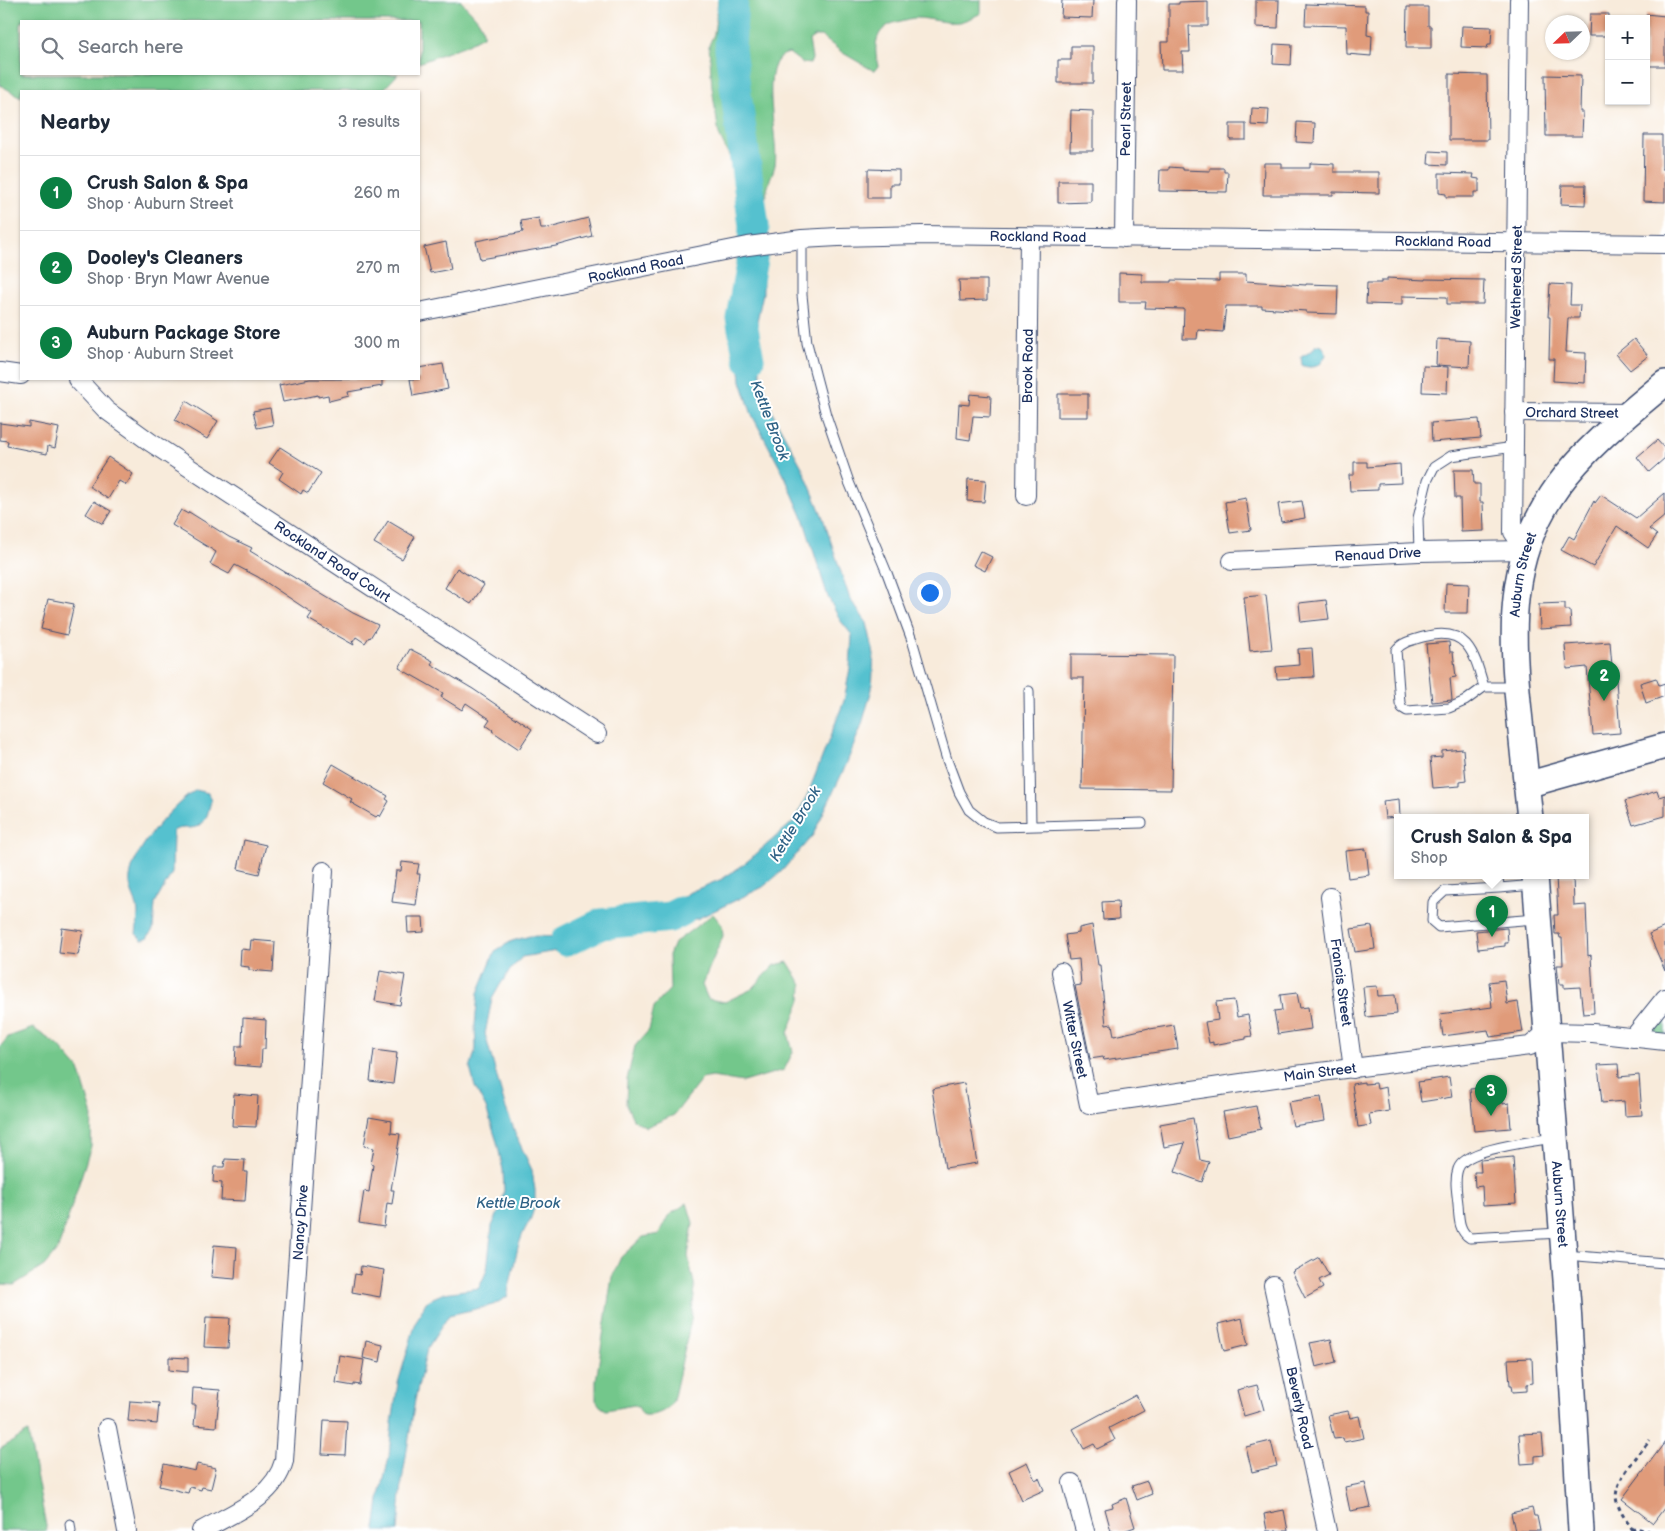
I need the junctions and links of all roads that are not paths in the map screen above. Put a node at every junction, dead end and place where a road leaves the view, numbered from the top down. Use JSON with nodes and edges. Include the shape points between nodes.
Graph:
{"nodes":[{"id":1,"x":1127,"y":0,"type":"edge"},
{"id":2,"x":1519,"y":0,"type":"edge"},
{"id":3,"x":1029,"y":237,"type":"junction"},
{"id":4,"x":1124,"y":238,"type":"junction"},
{"id":5,"x":802,"y":239,"type":"junction"},
{"id":6,"x":1516,"y":242,"type":"junction"},
{"id":7,"x":1665,"y":244,"type":"edge"},
{"id":8,"x":420,"y":312,"type":"edge"},
{"id":9,"x":0,"y":372,"type":"edge"},
{"id":10,"x":20,"y":375,"type":"edge"},
{"id":11,"x":78,"y":380,"type":"edge"},
{"id":12,"x":1665,"y":383,"type":"edge"},
{"id":13,"x":1514,"y":412,"type":"junction"},
{"id":14,"x":1630,"y":413,"type":"junction"},
{"id":15,"x":1514,"y":447,"type":"junction"},
{"id":16,"x":1026,"y":496,"type":"dead end"},
{"id":17,"x":1525,"y":550,"type":"junction"},
{"id":18,"x":1419,"y":552,"type":"junction"},
{"id":19,"x":1232,"y":561,"type":"dead end"},
{"id":20,"x":1484,"y":687,"type":"junction"},
{"id":21,"x":1517,"y":687,"type":"junction"},
{"id":22,"x":1029,"y":691,"type":"dead end"},
{"id":23,"x":597,"y":734,"type":"dead end"},
{"id":24,"x":1665,"y":746,"type":"edge"},
{"id":25,"x":1526,"y":785,"type":"junction"},
{"id":26,"x":1530,"y":814,"type":"edge"},
{"id":27,"x":1142,"y":823,"type":"dead end"},
{"id":28,"x":1031,"y":825,"type":"junction"},
{"id":29,"x":324,"y":871,"type":"dead end"},
{"id":30,"x":1498,"y":879,"type":"edge"},
{"id":31,"x":1536,"y":880,"type":"edge"},
{"id":32,"x":1499,"y":888,"type":"junction"},
{"id":33,"x":1330,"y":897,"type":"dead end"},
{"id":34,"x":1539,"y":919,"type":"junction"},
{"id":35,"x":1062,"y":972,"type":"dead end"},
{"id":36,"x":1665,"y":998,"type":"edge"},
{"id":37,"x":1547,"y":1032,"type":"junction"},
{"id":38,"x":1633,"y":1038,"type":"junction"},
{"id":39,"x":1665,"y":1041,"type":"edge"},
{"id":40,"x":1353,"y":1068,"type":"junction"},
{"id":41,"x":1089,"y":1105,"type":"joint"},
{"id":42,"x":1556,"y":1137,"type":"junction"},
{"id":43,"x":1563,"y":1244,"type":"junction"},
{"id":44,"x":1665,"y":1263,"type":"edge"},
{"id":45,"x":1273,"y":1285,"type":"dead end"},
{"id":46,"x":107,"y":1428,"type":"dead end"},
{"id":47,"x":1072,"y":1483,"type":"dead end"},
{"id":48,"x":126,"y":1531,"type":"edge"},
{"id":49,"x":201,"y":1531,"type":"edge"},
{"id":50,"x":1085,"y":1531,"type":"edge"},
{"id":51,"x":1327,"y":1531,"type":"edge"},
{"id":52,"x":1582,"y":1531,"type":"edge"}],
"edges":[{"from":1,"to":4,"type":"street","name":"Pearl Street"},
{"from":2,"to":6,"type":"street","name":"Wethered Street"},
{"from":3,"to":4,"type":"street","name":"Rockland Road"},
{"from":3,"to":5,"type":"street","name":"Rockland Road","via":[[921,235]]},
{"from":3,"to":16,"type":"street","name":"Brook Road"},
{"from":4,"to":6,"type":"street","name":"Rockland Road"},
{"from":5,"to":8,"type":"street","name":"Rockland Road","via":[[756,245]]},
{"from":5,"to":28,"type":"lane","via":[[802,295],[807,343],[826,415],[913,643],[959,792],[969,810],[984,822],[997,827]]},
{"from":6,"to":7,"type":"street","name":"Rockland Road"},
{"from":6,"to":13,"type":"street","name":"Wethered Street"},
{"from":9,"to":10,"type":"street"},
{"from":11,"to":23,"type":"street","name":"Rockland Road Court","via":[[106,410],[135,432]]},
{"from":12,"to":14,"type":"main road","name":"Auburn Street"},
{"from":13,"to":14,"type":"street","name":"Orchard Street"},
{"from":13,"to":15,"type":"street","name":"Wethered Street"},
{"from":14,"to":17,"type":"main road","name":"Auburn Street","via":[[1591,448],[1558,487]]},
{"from":15,"to":17,"type":"street","name":"Wethered Street","via":[[1513,532]]},
{"from":15,"to":18,"type":"lane","via":[[1451,456],[1434,467],[1418,518]]},
{"from":17,"to":18,"type":"street","name":"Renaud Drive"},
{"from":17,"to":21,"type":"main road","name":"Auburn Street","via":[[1514,617]]},
{"from":18,"to":19,"type":"street","name":"Renaud Drive"},
{"from":20,"to":20,"type":"lane","via":[[1474,654],[1459,637],[1430,635],[1407,642],[1396,650],[1400,703],[1407,711],[1449,708],[1466,701]]},
{"from":20,"to":21,"type":"lane"},
{"from":21,"to":25,"type":"main road","name":"Auburn Street"},
{"from":22,"to":28,"type":"lane"},
{"from":24,"to":25,"type":"main road"},
{"from":25,"to":26,"type":"main road","name":"Auburn Street"},
{"from":27,"to":28,"type":"lane"},
{"from":29,"to":49,"type":"street","name":"Nancy Drive","via":[[284,1461],[280,1474],[265,1493]]},
{"from":30,"to":32,"type":"lane"},
{"from":31,"to":32,"type":"lane"},
{"from":31,"to":34,"type":"main road","name":"Auburn Street"},
{"from":32,"to":34,"type":"lane","via":[[1445,892],[1433,902],[1432,921],[1439,927]]},
{"from":33,"to":40,"type":"street","name":"Francis Street"},
{"from":34,"to":37,"type":"main road","name":"Auburn Street"},
{"from":35,"to":41,"type":"street","name":"Witter Street"},
{"from":36,"to":38,"type":"street"},
{"from":37,"to":38,"type":"street"},
{"from":37,"to":40,"type":"street","name":"Main Street","via":[[1530,1046]]},
{"from":37,"to":42,"type":"main road","name":"Auburn Street"},
{"from":38,"to":39,"type":"street"},
{"from":40,"to":41,"type":"street","name":"Main Street"},
{"from":42,"to":43,"type":"main road","name":"Auburn Street"},
{"from":42,"to":43,"type":"lane","via":[[1475,1154],[1458,1168],[1456,1182],[1460,1224],[1466,1236]]},
{"from":43,"to":44,"type":"lane"},
{"from":43,"to":52,"type":"main road","name":"Auburn Street"},
{"from":45,"to":51,"type":"street","name":"Beverly Road"},
{"from":46,"to":48,"type":"street"},
{"from":47,"to":50,"type":"street"}]}
